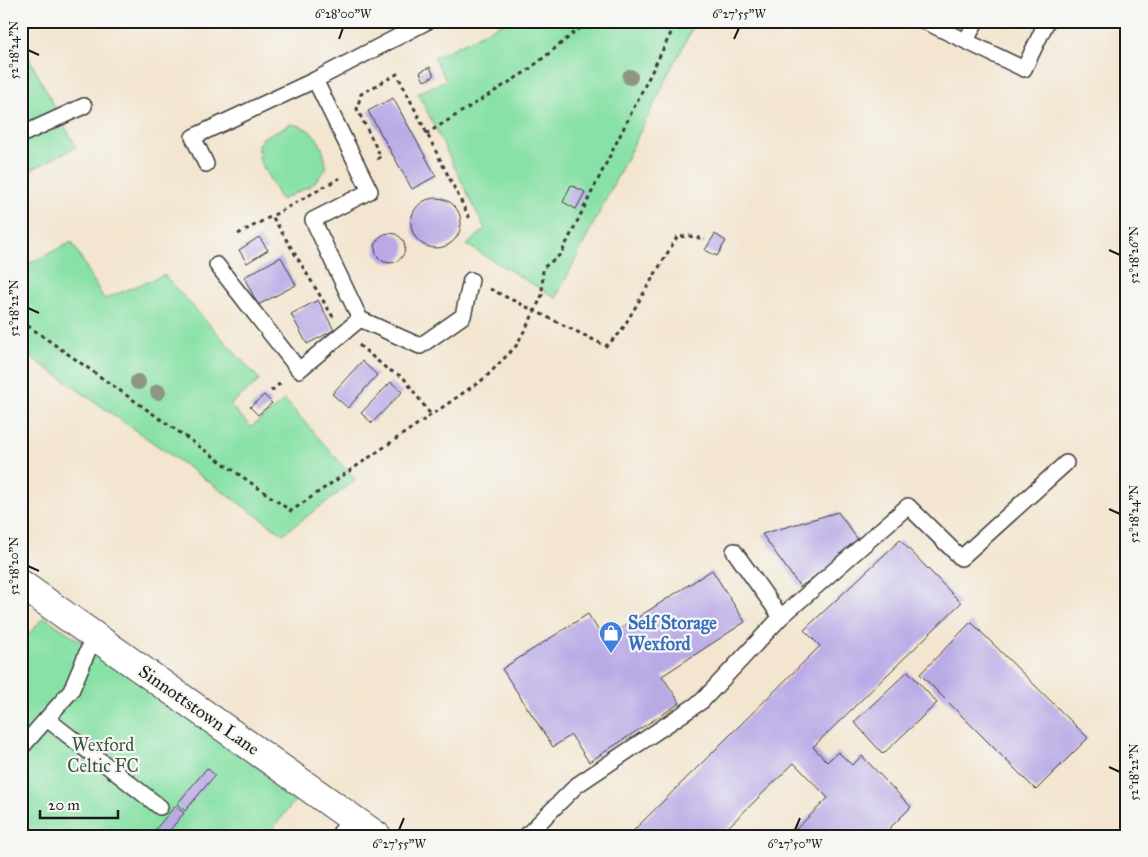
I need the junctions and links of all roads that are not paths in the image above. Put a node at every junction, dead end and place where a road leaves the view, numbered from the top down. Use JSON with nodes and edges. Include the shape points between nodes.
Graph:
{"nodes":[{"id":1,"x":428,"y":21,"type":"edge"},
{"id":2,"x":924,"y":21,"type":"edge"},
{"id":3,"x":976,"y":21,"type":"edge"},
{"id":4,"x":1047,"y":21,"type":"edge"},
{"id":5,"x":966,"y":41,"type":"junction"},
{"id":6,"x":315,"y":80,"type":"junction"},
{"id":7,"x":84,"y":106,"type":"dead end"},
{"id":8,"x":21,"y":135,"type":"edge"},
{"id":9,"x":206,"y":164,"type":"dead end"},
{"id":10,"x":217,"y":265,"type":"dead end"},
{"id":11,"x":471,"y":280,"type":"road end"},
{"id":12,"x":360,"y":319,"type":"junction"},
{"id":13,"x":1066,"y":463,"type":"dead end"},
{"id":14,"x":734,"y":551,"type":"dead end"},
{"id":15,"x":21,"y":584,"type":"edge"},
{"id":16,"x":781,"y":618,"type":"junction"},
{"id":17,"x":94,"y":636,"type":"junction"},
{"id":18,"x":47,"y":719,"type":"junction"},
{"id":19,"x":21,"y":748,"type":"edge"},
{"id":20,"x":160,"y":807,"type":"dead end"},
{"id":21,"x":345,"y":827,"type":"edge"},
{"id":22,"x":377,"y":836,"type":"edge"},
{"id":23,"x":526,"y":836,"type":"edge"}],
"edges":[{"from":1,"to":6,"type":"lane"},
{"from":2,"to":5,"type":"lane"},
{"from":3,"to":5,"type":"lane"},
{"from":4,"to":5,"type":"lane","via":[[1024,69]]},
{"from":6,"to":9,"type":"lane","via":[[193,137]]},
{"from":6,"to":12,"type":"lane","via":[[370,191],[313,220]]},
{"from":7,"to":8,"type":"lane"},
{"from":10,"to":12,"type":"lane","via":[[299,370]]},
{"from":11,"to":12,"type":"lane","via":[[463,316],[420,346]]},
{"from":13,"to":16,"type":"lane","via":[[961,558],[908,506]]},
{"from":14,"to":16,"type":"lane"},
{"from":15,"to":17,"type":"street","name":"Sinnottstown Lane"},
{"from":16,"to":23,"type":"lane","via":[[702,701],[577,785]]},
{"from":17,"to":18,"type":"lane","via":[[71,691]]},
{"from":17,"to":21,"type":"street","name":"Sinnottstown Lane"},
{"from":18,"to":19,"type":"lane"},
{"from":18,"to":20,"type":"lane"},
{"from":21,"to":22,"type":"street","name":"Sinnottstown Lane"}]}
